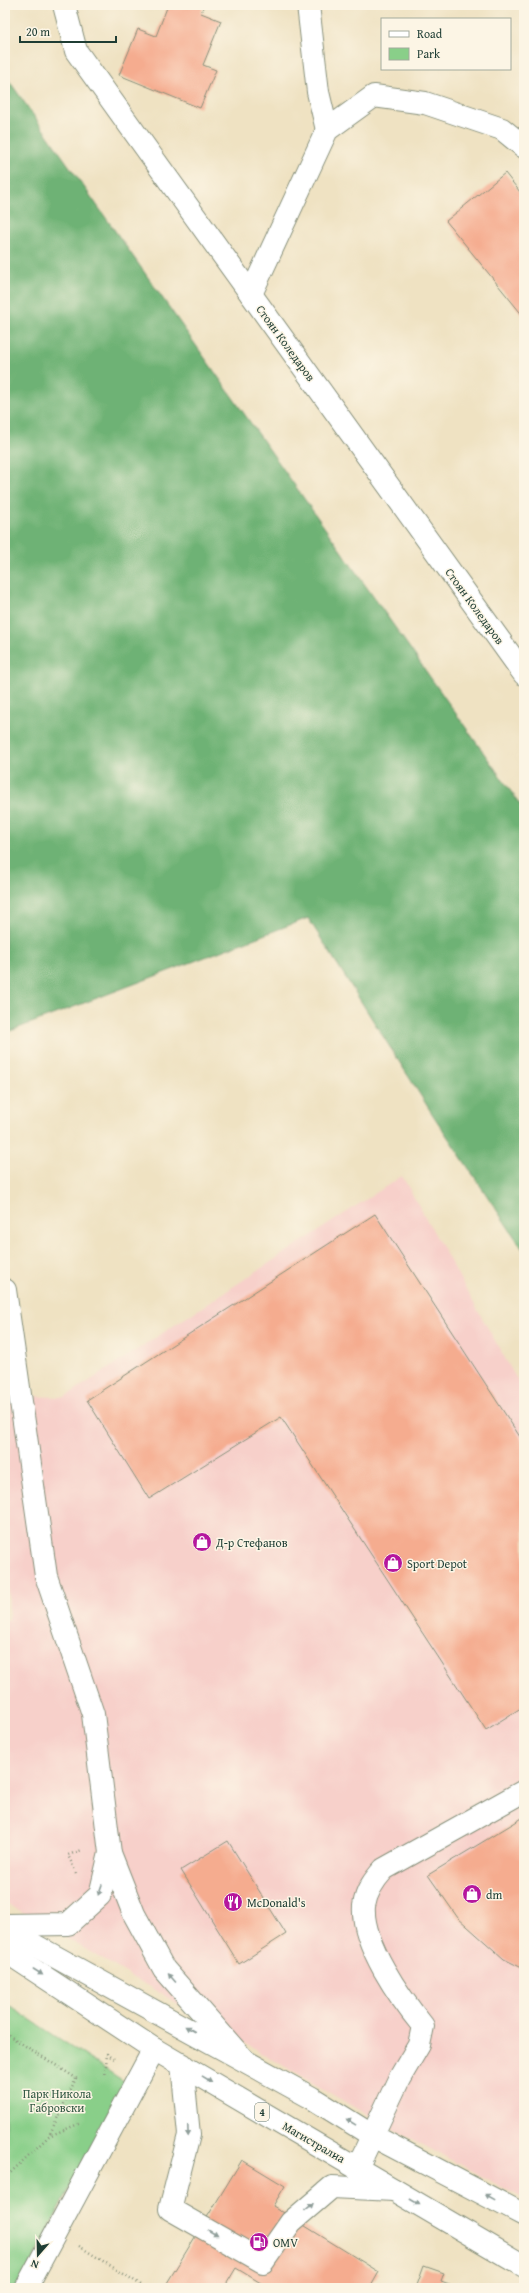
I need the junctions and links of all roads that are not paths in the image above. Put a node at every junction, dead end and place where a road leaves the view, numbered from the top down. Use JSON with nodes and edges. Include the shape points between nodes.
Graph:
{"nodes":[{"id":1,"x":64,"y":5,"type":"edge"},
{"id":2,"x":308,"y":5,"type":"edge"},
{"id":3,"x":327,"y":130,"type":"junction"},
{"id":4,"x":524,"y":147,"type":"edge"},
{"id":5,"x":251,"y":294,"type":"junction"},
{"id":6,"x":524,"y":674,"type":"edge"},
{"id":7,"x":5,"y":1290,"type":"edge"},
{"id":8,"x":524,"y":1791,"type":"edge"},
{"id":9,"x":110,"y":1853,"type":"junction"},
{"id":10,"x":5,"y":1925,"type":"edge"},
{"id":11,"x":5,"y":1928,"type":"edge"},
{"id":12,"x":5,"y":1951,"type":"edge"},
{"id":13,"x":154,"y":2049,"type":"junction"},
{"id":14,"x":244,"y":2060,"type":"junction"},
{"id":15,"x":182,"y":2064,"type":"junction"},
{"id":16,"x":373,"y":2136,"type":"junction"},
{"id":17,"x":358,"y":2168,"type":"junction"},
{"id":18,"x":394,"y":2190,"type":"junction"},
{"id":19,"x":524,"y":2216,"type":"edge"},
{"id":20,"x":524,"y":2266,"type":"edge"},
{"id":21,"x":26,"y":2288,"type":"edge"}],
"edges":[{"from":1,"to":5,"type":"main road","name":"Стоян Коледаров","via":[[76,51]]},
{"from":2,"to":3,"type":"main road","via":[[318,92]]},
{"from":3,"to":4,"type":"main road","via":[[374,96],[425,103],[495,126]]},
{"from":3,"to":5,"type":"main road"},
{"from":5,"to":6,"type":"main road","name":"Стоян Коледаров"},
{"from":7,"to":9,"type":"main road","via":[[46,1576],[94,1714]]},
{"from":8,"to":16,"type":"main road","via":[[384,1869],[369,1888],[364,1907],[366,1924],[374,1945],[399,1995],[423,2026],[419,2045],[399,2080]]},
{"from":9,"to":10,"type":"main road","one_way":true,"via":[[100,1895],[68,1924]]},
{"from":14,"to":9,"type":"main road","one_way":true,"via":[[164,1969],[134,1914]]},
{"from":14,"to":11,"type":"main road","one_way":true},
{"from":12,"to":13,"type":"main road","name":"Магистрална","number":"4","one_way":true},
{"from":13,"to":15,"type":"main road","name":"Магистрална","number":"4"},
{"from":13,"to":21,"type":"main road"},
{"from":16,"to":14,"type":"main road","one_way":true},
{"from":15,"to":17,"type":"main road","name":"Магистрална","number":"4","one_way":true},
{"from":15,"to":18,"type":"main road","one_way":true,"via":[[189,2135],[170,2208],[263,2262],[291,2222],[332,2187]]},
{"from":16,"to":17,"type":"main road"},
{"from":19,"to":16,"type":"main road","one_way":true},
{"from":17,"to":18,"type":"main road","name":"Магистрална","number":"4"},
{"from":18,"to":20,"type":"main road","name":"Магистрална","number":"4","one_way":true}]}
